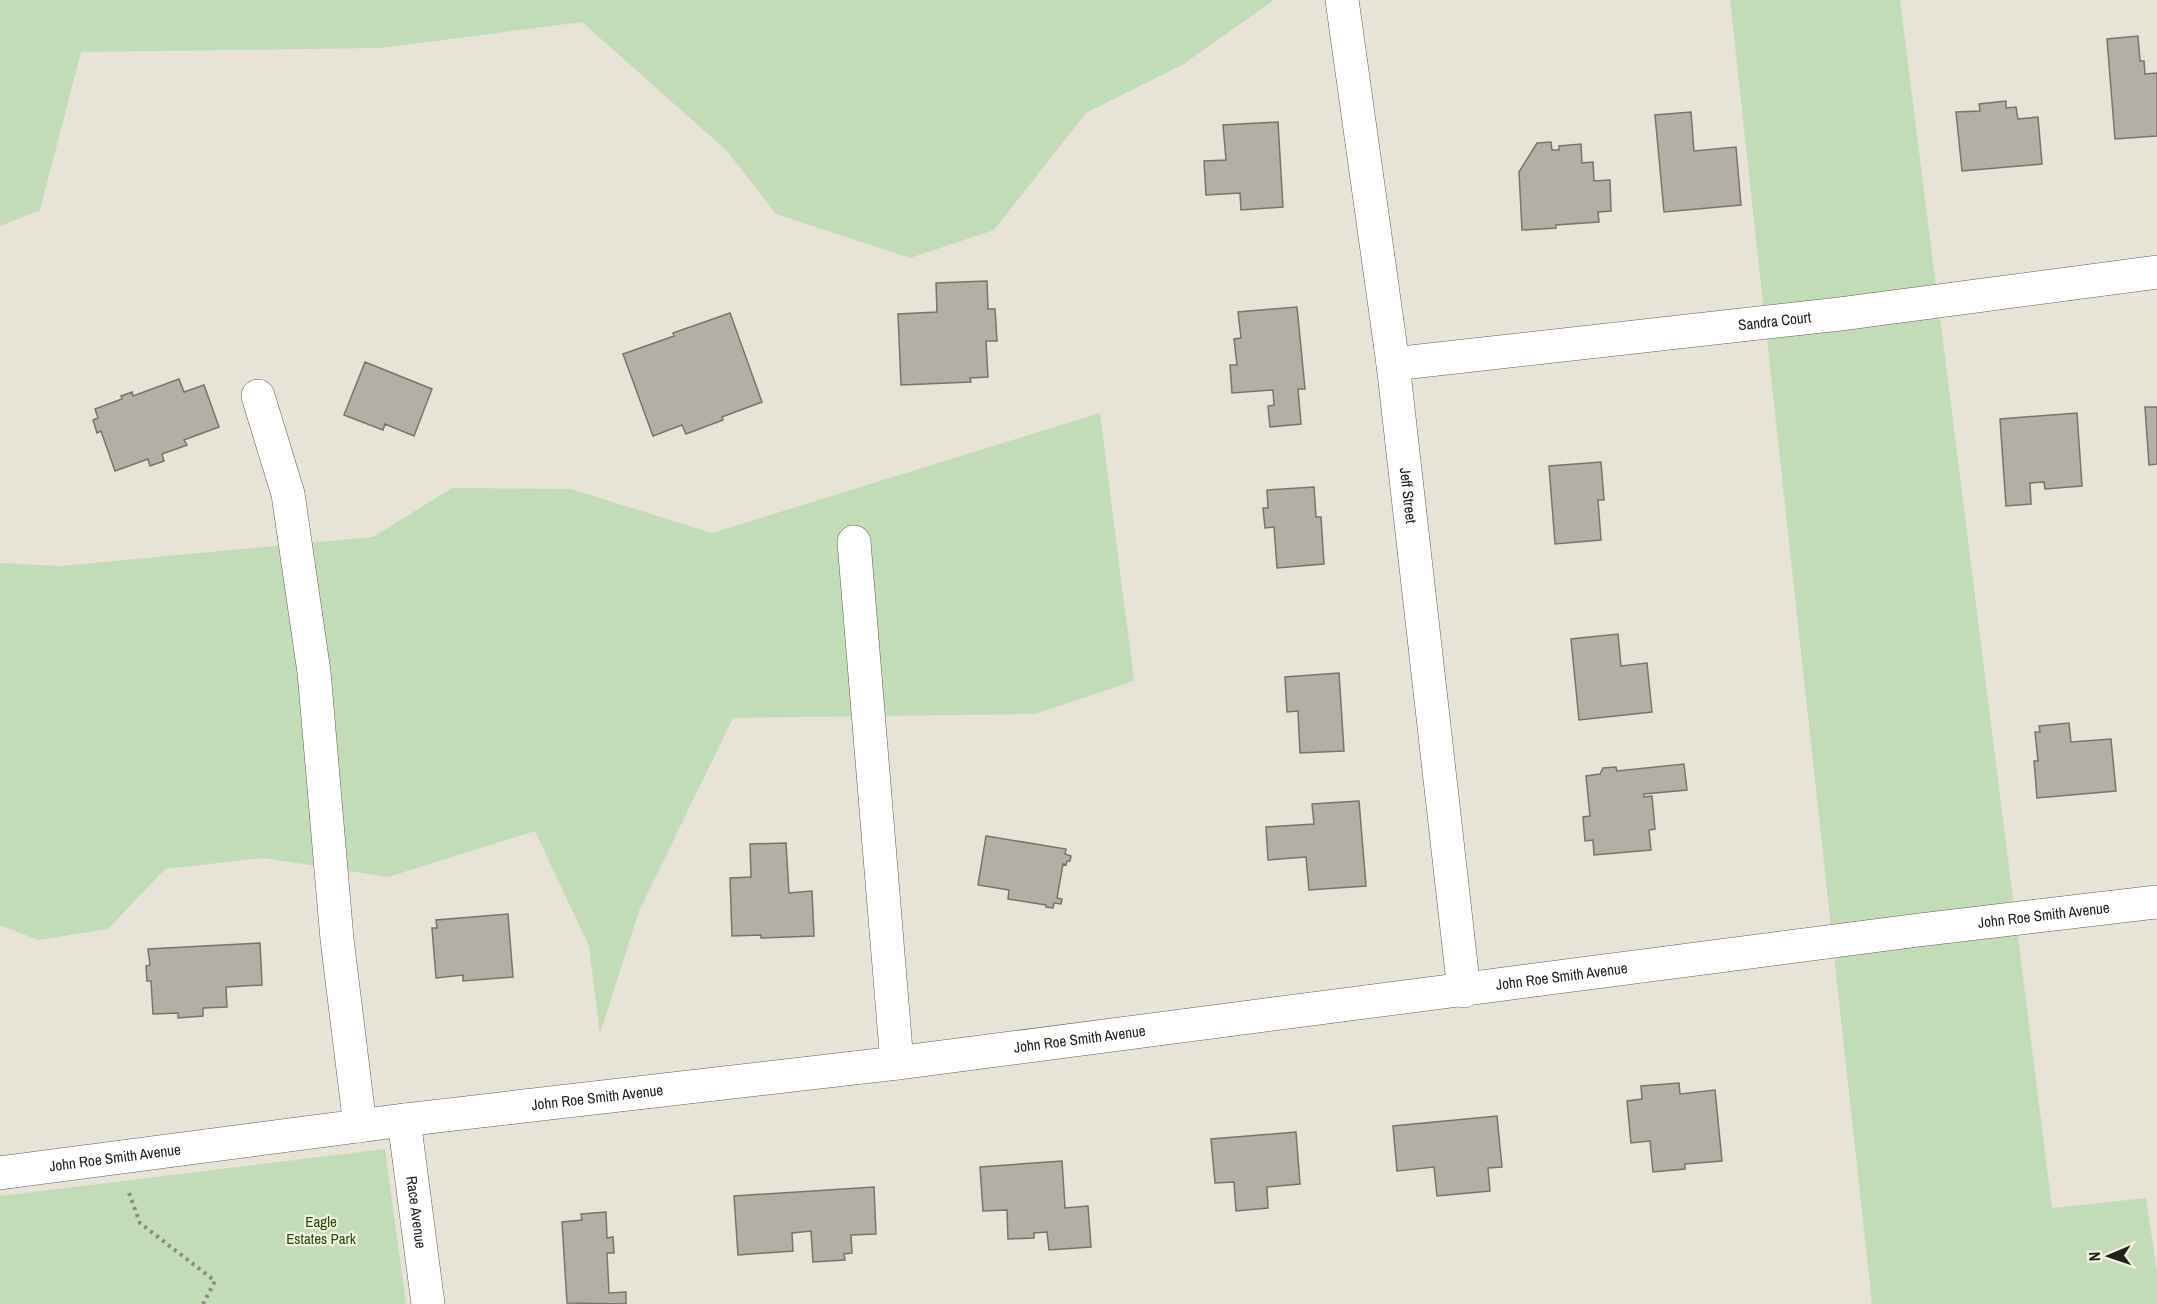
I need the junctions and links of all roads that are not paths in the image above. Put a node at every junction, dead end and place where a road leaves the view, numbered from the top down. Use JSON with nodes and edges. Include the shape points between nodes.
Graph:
{"nodes":[{"id":1,"x":1342,"y":0,"type":"edge"},
{"id":2,"x":2157,"y":272,"type":"edge"},
{"id":3,"x":1392,"y":364,"type":"junction"},
{"id":4,"x":258,"y":396,"type":"dead end"},
{"id":5,"x":854,"y":542,"type":"dead end"},
{"id":6,"x":2157,"y":902,"type":"edge"},
{"id":7,"x":1464,"y":991,"type":"junction"},
{"id":8,"x":897,"y":1063,"type":"junction"},
{"id":9,"x":404,"y":1120,"type":"junction"},
{"id":10,"x":360,"y":1126,"type":"junction"},
{"id":11,"x":0,"y":1173,"type":"edge"},
{"id":12,"x":428,"y":1304,"type":"edge"}],
"edges":[{"from":1,"to":3,"type":"street","name":"Jeff Street"},
{"from":2,"to":3,"type":"street","name":"Sandra Court","via":[[1840,314]]},
{"from":3,"to":7,"type":"street","name":"Jeff Street"},
{"from":4,"to":10,"type":"street","via":[[288,494],[314,672],[337,939]]},
{"from":5,"to":8,"type":"street"},
{"from":6,"to":7,"type":"street","name":"John Roe Smith Avenue"},
{"from":7,"to":8,"type":"street","name":"John Roe Smith Avenue"},
{"from":8,"to":9,"type":"street","name":"John Roe Smith Avenue"},
{"from":9,"to":10,"type":"street","name":"John Roe Smith Avenue"},
{"from":9,"to":12,"type":"street","name":"Race Avenue"},
{"from":10,"to":11,"type":"street","name":"John Roe Smith Avenue"}]}
